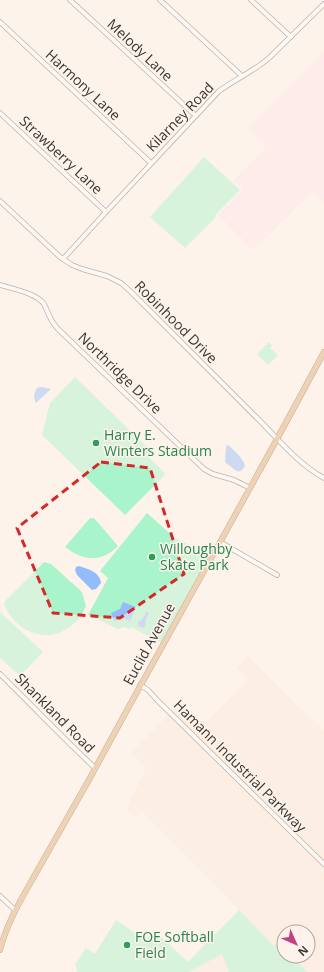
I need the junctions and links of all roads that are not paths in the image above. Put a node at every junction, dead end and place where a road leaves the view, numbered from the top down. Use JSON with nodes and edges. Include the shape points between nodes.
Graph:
{"nodes":[{"id":1,"x":70,"y":0,"type":"edge"},
{"id":2,"x":160,"y":0,"type":"edge"},
{"id":3,"x":251,"y":0,"type":"edge"},
{"id":4,"x":324,"y":4,"type":"edge"},
{"id":5,"x":0,"y":22,"type":"edge"},
{"id":6,"x":291,"y":37,"type":"junction"},
{"id":7,"x":242,"y":76,"type":"junction"},
{"id":8,"x":0,"y":113,"type":"edge"},
{"id":9,"x":196,"y":116,"type":"junction"},
{"id":10,"x":151,"y":163,"type":"junction"},
{"id":11,"x":0,"y":201,"type":"edge"},
{"id":12,"x":106,"y":212,"type":"junction"},
{"id":13,"x":63,"y":259,"type":"junction"},
{"id":14,"x":0,"y":285,"type":"edge"},
{"id":15,"x":324,"y":352,"type":"edge"},
{"id":16,"x":278,"y":439,"type":"junction"},
{"id":17,"x":324,"y":478,"type":"edge"},
{"id":18,"x":250,"y":488,"type":"junction"},
{"id":19,"x":220,"y":542,"type":"junction"},
{"id":20,"x":277,"y":575,"type":"dead end"},
{"id":21,"x":0,"y":674,"type":"edge"},
{"id":22,"x":140,"y":685,"type":"junction"},
{"id":23,"x":95,"y":768,"type":"junction"},
{"id":24,"x":324,"y":864,"type":"edge"},
{"id":25,"x":0,"y":896,"type":"edge"},
{"id":26,"x":15,"y":910,"type":"junction"},
{"id":27,"x":0,"y":950,"type":"edge"}],
"edges":[{"from":1,"to":9,"type":"street","name":"Melody Lane"},
{"from":2,"to":7,"type":"street"},
{"from":3,"to":6,"type":"street"},
{"from":4,"to":6,"type":"street","name":"Kilarney Road"},
{"from":5,"to":10,"type":"street","name":"Harmony Lane"},
{"from":6,"to":7,"type":"street","name":"Kilarney Road","via":[[262,64]]},
{"from":7,"to":9,"type":"street","name":"Kilarney Road","via":[[219,91]]},
{"from":8,"to":12,"type":"street","name":"Strawberry Lane"},
{"from":9,"to":10,"type":"street","name":"Kilarney Road"},
{"from":10,"to":12,"type":"street","name":"Kilarney Road"},
{"from":11,"to":13,"type":"street","name":"Robinhood Drive"},
{"from":12,"to":13,"type":"street","name":"Kilarney Road"},
{"from":13,"to":16,"type":"street","name":"Robinhood Drive","via":[[72,265],[121,283]]},
{"from":14,"to":18,"type":"street","name":"Northridge Drive","via":[[32,295],[42,302],[53,324],[204,469]]},
{"from":15,"to":16,"type":"main road","name":"Euclid Avenue"},
{"from":16,"to":17,"type":"street","name":"Robinhood Drive"},
{"from":16,"to":18,"type":"main road","name":"Euclid Avenue"},
{"from":18,"to":19,"type":"main road","name":"Euclid Avenue"},
{"from":19,"to":20,"type":"street"},
{"from":19,"to":22,"type":"main road","name":"Euclid Avenue"},
{"from":21,"to":23,"type":"street","name":"Shankland Road"},
{"from":22,"to":23,"type":"main road","name":"Euclid Avenue"},
{"from":22,"to":24,"type":"street","name":"Hamann Industrial Parkway","via":[[175,716]]},
{"from":23,"to":26,"type":"main road","name":"Euclid Avenue"},
{"from":25,"to":26,"type":"street"},
{"from":26,"to":27,"type":"main road","name":"Euclid Avenue"}]}
